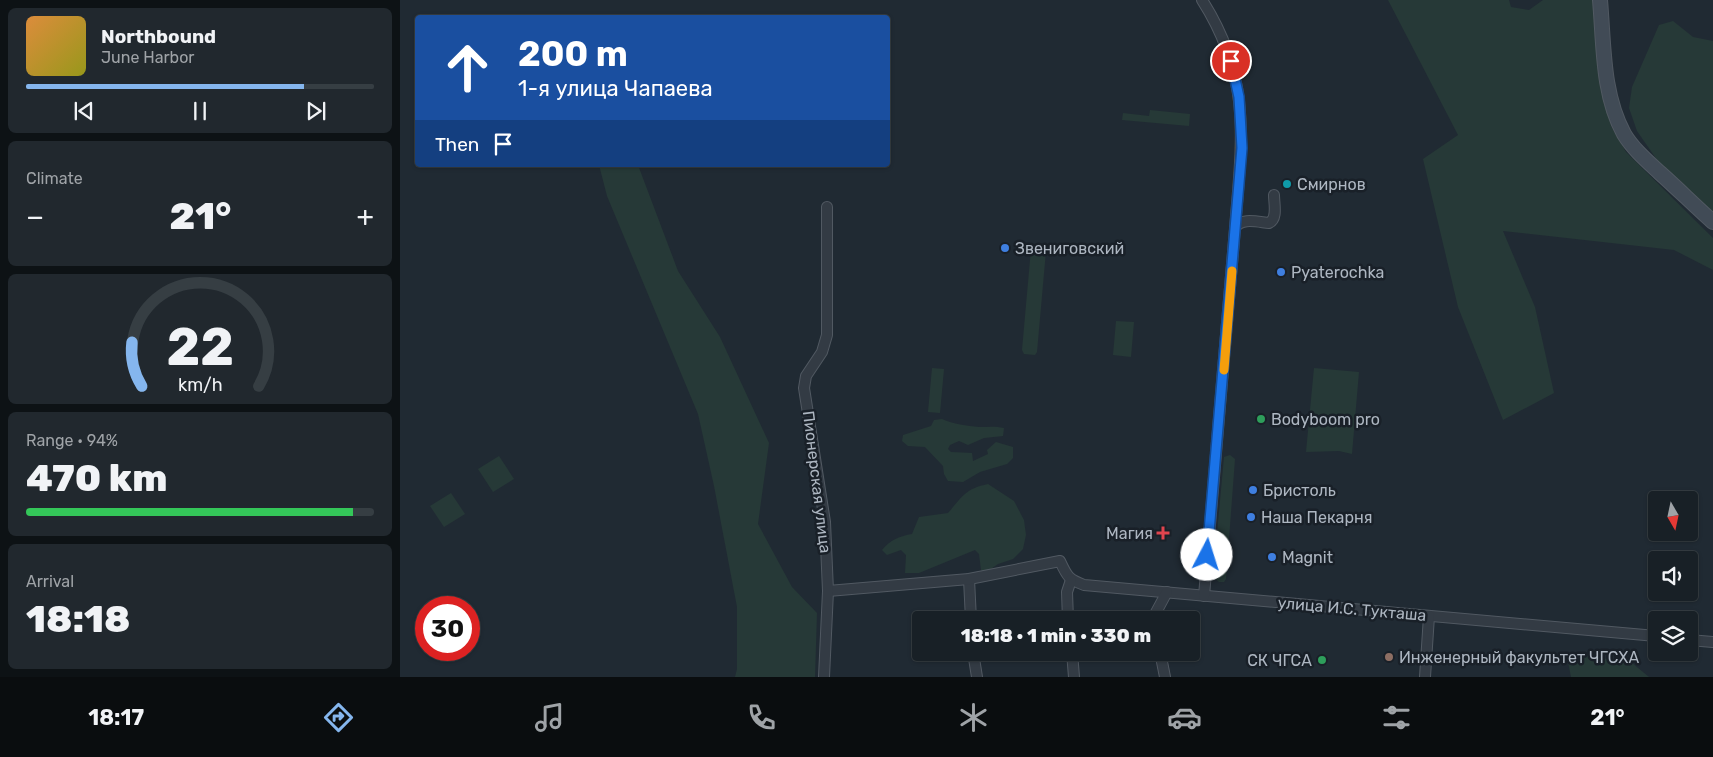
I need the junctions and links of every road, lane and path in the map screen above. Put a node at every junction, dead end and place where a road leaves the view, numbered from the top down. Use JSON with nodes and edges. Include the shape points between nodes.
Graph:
{"nodes":[{"id":1,"x":1202,"y":0,"type":"edge"},
{"id":2,"x":1600,"y":0,"type":"edge"},
{"id":3,"x":1274,"y":195,"type":"dead end"},
{"id":4,"x":827,"y":206,"type":"dead end"},
{"id":5,"x":1713,"y":222,"type":"edge"},
{"id":6,"x":1235,"y":228,"type":"junction"},
{"id":7,"x":969,"y":579,"type":"junction"},
{"id":8,"x":1071,"y":580,"type":"junction"},
{"id":9,"x":828,"y":591,"type":"junction"},
{"id":10,"x":1167,"y":592,"type":"junction"},
{"id":11,"x":1204,"y":596,"type":"junction"},
{"id":12,"x":971,"y":611,"type":"edge"},
{"id":13,"x":1068,"y":611,"type":"edge"},
{"id":14,"x":1157,"y":611,"type":"edge"},
{"id":15,"x":1429,"y":616,"type":"junction"},
{"id":16,"x":1648,"y":635,"type":"edge"},
{"id":17,"x":1698,"y":641,"type":"edge"},
{"id":18,"x":1713,"y":642,"type":"edge"},
{"id":19,"x":974,"y":661,"type":"edge"},
{"id":20,"x":1073,"y":661,"type":"edge"},
{"id":21,"x":1162,"y":661,"type":"edge"},
{"id":22,"x":824,"y":677,"type":"edge"},
{"id":23,"x":977,"y":677,"type":"edge"},
{"id":24,"x":1074,"y":677,"type":"edge"},
{"id":25,"x":1165,"y":677,"type":"edge"},
{"id":26,"x":1424,"y":677,"type":"edge"}],
"edges":[{"from":1,"to":6,"type":"street","via":[[1227,48],[1239,97],[1242,136]]},
{"from":2,"to":5,"type":"street","via":[[1610,98],[1625,135],[1636,150]]},
{"from":3,"to":6,"type":"street","via":[[1272,222],[1242,221]]},
{"from":4,"to":9,"type":"street","name":"Пионерская улица","via":[[827,335],[822,352],[806,376],[804,388],[825,522]]},
{"from":6,"to":11,"type":"street"},
{"from":7,"to":8,"type":"street","via":[[1060,561]]},
{"from":7,"to":9,"type":"street"},
{"from":7,"to":12,"type":"street"},
{"from":8,"to":10,"type":"street","name":"улица И.С. Тукташа","via":[[1084,585]]},
{"from":8,"to":13,"type":"street","via":[[1067,592]]},
{"from":9,"to":22,"type":"street","name":"Пионерская улица"},
{"from":10,"to":11,"type":"street","name":"улица И.С. Тукташа"},
{"from":10,"to":14,"type":"street"},
{"from":11,"to":15,"type":"street","name":"улица И.С. Тукташа"},
{"from":15,"to":16,"type":"street","name":"улица И.С. Тукташа"},
{"from":15,"to":26,"type":"street"},
{"from":17,"to":18,"type":"street"},
{"from":19,"to":23,"type":"street"},
{"from":20,"to":24,"type":"street"},
{"from":21,"to":25,"type":"street"}]}
